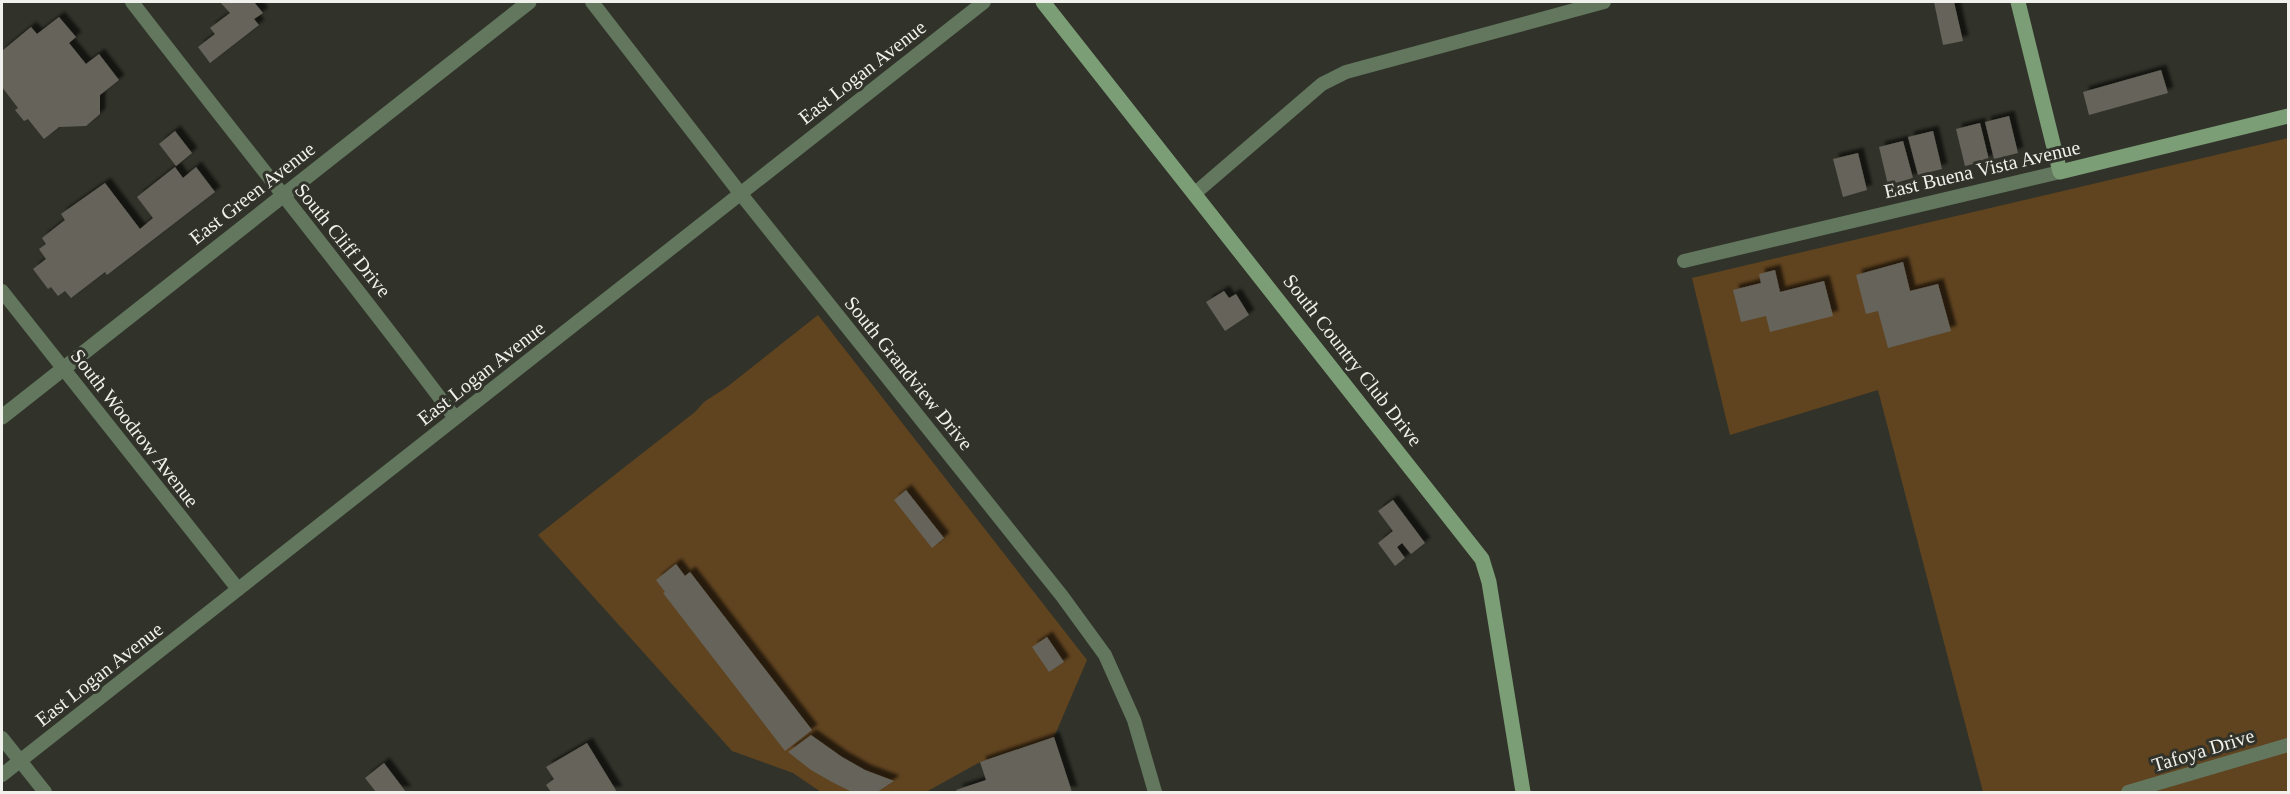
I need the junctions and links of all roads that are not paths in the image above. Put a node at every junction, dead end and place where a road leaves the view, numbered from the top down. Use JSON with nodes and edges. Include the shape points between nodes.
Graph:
{"nodes":[{"id":1,"x":132,"y":2,"type":"edge"},
{"id":2,"x":529,"y":2,"type":"edge"},
{"id":3,"x":592,"y":2,"type":"edge"},
{"id":4,"x":984,"y":2,"type":"edge"},
{"id":5,"x":1042,"y":2,"type":"edge"},
{"id":6,"x":1604,"y":2,"type":"edge"},
{"id":7,"x":2018,"y":2,"type":"edge"},
{"id":8,"x":1568,"y":6,"type":"edge"},
{"id":9,"x":2289,"y":116,"type":"edge"},
{"id":10,"x":2060,"y":172,"type":"junction"},
{"id":11,"x":740,"y":193,"type":"junction"},
{"id":12,"x":1194,"y":194,"type":"junction"},
{"id":13,"x":282,"y":196,"type":"junction"},
{"id":14,"x":1684,"y":261,"type":"dead end"},
{"id":15,"x":2,"y":291,"type":"edge"},
{"id":16,"x":63,"y":368,"type":"junction"},
{"id":17,"x":2,"y":417,"type":"edge"},
{"id":18,"x":455,"y":418,"type":"junction"},
{"id":19,"x":238,"y":589,"type":"junction"},
{"id":20,"x":2,"y":738,"type":"edge"},
{"id":21,"x":2289,"y":745,"type":"edge"},
{"id":22,"x":20,"y":761,"type":"junction"},
{"id":23,"x":2,"y":775,"type":"edge"},
{"id":24,"x":45,"y":792,"type":"edge"},
{"id":25,"x":1155,"y":792,"type":"edge"},
{"id":26,"x":1523,"y":792,"type":"edge"},
{"id":27,"x":2128,"y":792,"type":"edge"}],
"edges":[{"from":1,"to":13,"type":"street","name":"South Cliff Drive"},
{"from":2,"to":13,"type":"street","name":"East Green Avenue"},
{"from":3,"to":11,"type":"street","name":"South Grandview Drive"},
{"from":4,"to":11,"type":"street","name":"East Logan Avenue"},
{"from":5,"to":12,"type":"main road","name":"South Country Club Drive"},
{"from":6,"to":8,"type":"street"},
{"from":7,"to":10,"type":"main road"},
{"from":8,"to":12,"type":"street","via":[[1346,72],[1322,84]]},
{"from":9,"to":10,"type":"main road","name":"East Buena Vista Avenue"},
{"from":10,"to":14,"type":"street","name":"East Buena Vista Avenue"},
{"from":11,"to":18,"type":"street","name":"East Logan Avenue"},
{"from":11,"to":25,"type":"street","name":"South Grandview Drive","via":[[1105,655],[1134,720]]},
{"from":12,"to":26,"type":"main road","name":"South Country Club Drive","via":[[1482,560],[1489,582]]},
{"from":13,"to":16,"type":"street","name":"East Green Avenue"},
{"from":13,"to":18,"type":"street","name":"South Cliff Drive","via":[[372,306]]},
{"from":15,"to":16,"type":"street","name":"South Woodrow Avenue"},
{"from":16,"to":17,"type":"street","name":"East Green Avenue"},
{"from":16,"to":19,"type":"street","name":"South Woodrow Avenue"},
{"from":18,"to":19,"type":"street","name":"East Logan Avenue"},
{"from":19,"to":22,"type":"street","name":"East Logan Avenue"},
{"from":20,"to":22,"type":"street"},
{"from":21,"to":27,"type":"street","name":"Tafoya Drive"},
{"from":22,"to":23,"type":"street","name":"East Logan Avenue"},
{"from":22,"to":24,"type":"street"}]}
